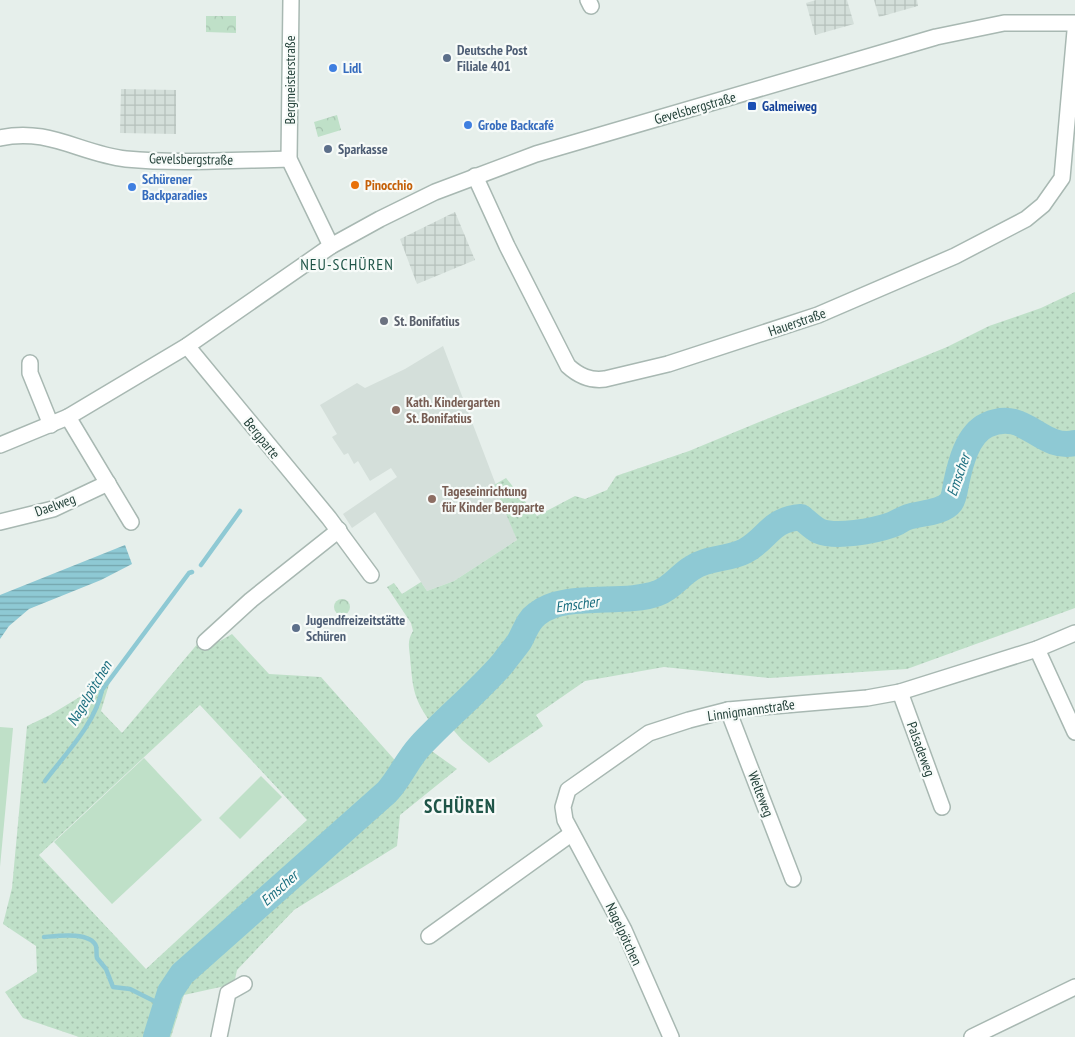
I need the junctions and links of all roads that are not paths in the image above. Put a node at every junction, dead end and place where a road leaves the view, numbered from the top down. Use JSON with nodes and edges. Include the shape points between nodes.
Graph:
{"nodes":[{"id":1,"x":291,"y":0,"type":"edge"},
{"id":2,"x":1075,"y":23,"type":"edge"},
{"id":3,"x":1075,"y":31,"type":"edge"},
{"id":4,"x":0,"y":138,"type":"edge"},
{"id":5,"x":289,"y":159,"type":"junction"},
{"id":6,"x":475,"y":176,"type":"junction"},
{"id":7,"x":331,"y":246,"type":"junction"},
{"id":8,"x":187,"y":346,"type":"junction"},
{"id":9,"x":30,"y":363,"type":"dead end"},
{"id":10,"x":68,"y":417,"type":"junction"},
{"id":11,"x":51,"y":425,"type":"junction"},
{"id":12,"x":0,"y":445,"type":"edge"},
{"id":13,"x":108,"y":484,"type":"junction"},
{"id":14,"x":0,"y":522,"type":"edge"},
{"id":15,"x":131,"y":522,"type":"dead end"},
{"id":16,"x":339,"y":530,"type":"junction"},
{"id":17,"x":371,"y":574,"type":"dead end"},
{"id":18,"x":1075,"y":633,"type":"edge"},
{"id":19,"x":205,"y":642,"type":"dead end"},
{"id":20,"x":1037,"y":649,"type":"junction"},
{"id":21,"x":900,"y":692,"type":"junction"},
{"id":22,"x":728,"y":710,"type":"junction"},
{"id":23,"x":1075,"y":732,"type":"edge"},
{"id":24,"x":942,"y":806,"type":"dead end"},
{"id":25,"x":571,"y":834,"type":"junction"},
{"id":26,"x":794,"y":878,"type":"dead end"},
{"id":27,"x":429,"y":936,"type":"dead end"},
{"id":28,"x":244,"y":984,"type":"dead end"},
{"id":29,"x":1075,"y":987,"type":"edge"},
{"id":30,"x":669,"y":1036,"type":"edge"},
{"id":31,"x":219,"y":1037,"type":"edge"},
{"id":32,"x":972,"y":1037,"type":"edge"}],
"edges":[{"from":1,"to":5,"type":"street","name":"Bergmeisterstraße"},
{"from":2,"to":6,"type":"street","name":"Gevelsbergstraße","via":[[1004,23],[936,37],[536,154]]},
{"from":3,"to":6,"type":"street","name":"Hauerstraße","via":[[1062,178],[1043,205],[1026,219],[955,256],[818,316],[668,364],[594,380],[577,374],[568,366]]},
{"from":4,"to":5,"type":"street","name":"Gevelsbergstraße","via":[[39,135],[126,159]]},
{"from":5,"to":7,"type":"street"},
{"from":6,"to":7,"type":"street","name":"Gevelsbergstraße","via":[[412,202]]},
{"from":7,"to":8,"type":"street","name":"Gevelsbergstraße"},
{"from":8,"to":10,"type":"street","name":"Gevelsbergstraße"},
{"from":8,"to":16,"type":"street","name":"Bergparte"},
{"from":9,"to":11,"type":"street","via":[[30,373]]},
{"from":10,"to":11,"type":"street"},
{"from":10,"to":13,"type":"street"},
{"from":11,"to":12,"type":"street"},
{"from":13,"to":14,"type":"street","name":"Daelweg","via":[[53,508]]},
{"from":13,"to":15,"type":"street"},
{"from":16,"to":17,"type":"street","name":"Bergparte"},
{"from":16,"to":19,"type":"street","via":[[251,600]]},
{"from":18,"to":20,"type":"street","name":"Linnigmannstraße"},
{"from":20,"to":21,"type":"street","name":"Linnigmannstraße"},
{"from":20,"to":23,"type":"street"},
{"from":21,"to":22,"type":"street","name":"Linnigmannstraße","via":[[867,698]]},
{"from":21,"to":24,"type":"street","name":"Palsadeweg"},
{"from":22,"to":25,"type":"street","name":"Linnigmannstraße","via":[[649,733],[568,790],[563,807]]},
{"from":22,"to":26,"type":"street","name":"Welteweg"},
{"from":25,"to":27,"type":"street"},
{"from":25,"to":30,"type":"street","name":"Nagelpötchen","via":[[624,930]]},
{"from":28,"to":31,"type":"street","via":[[228,993]]},
{"from":29,"to":32,"type":"street"}]}
